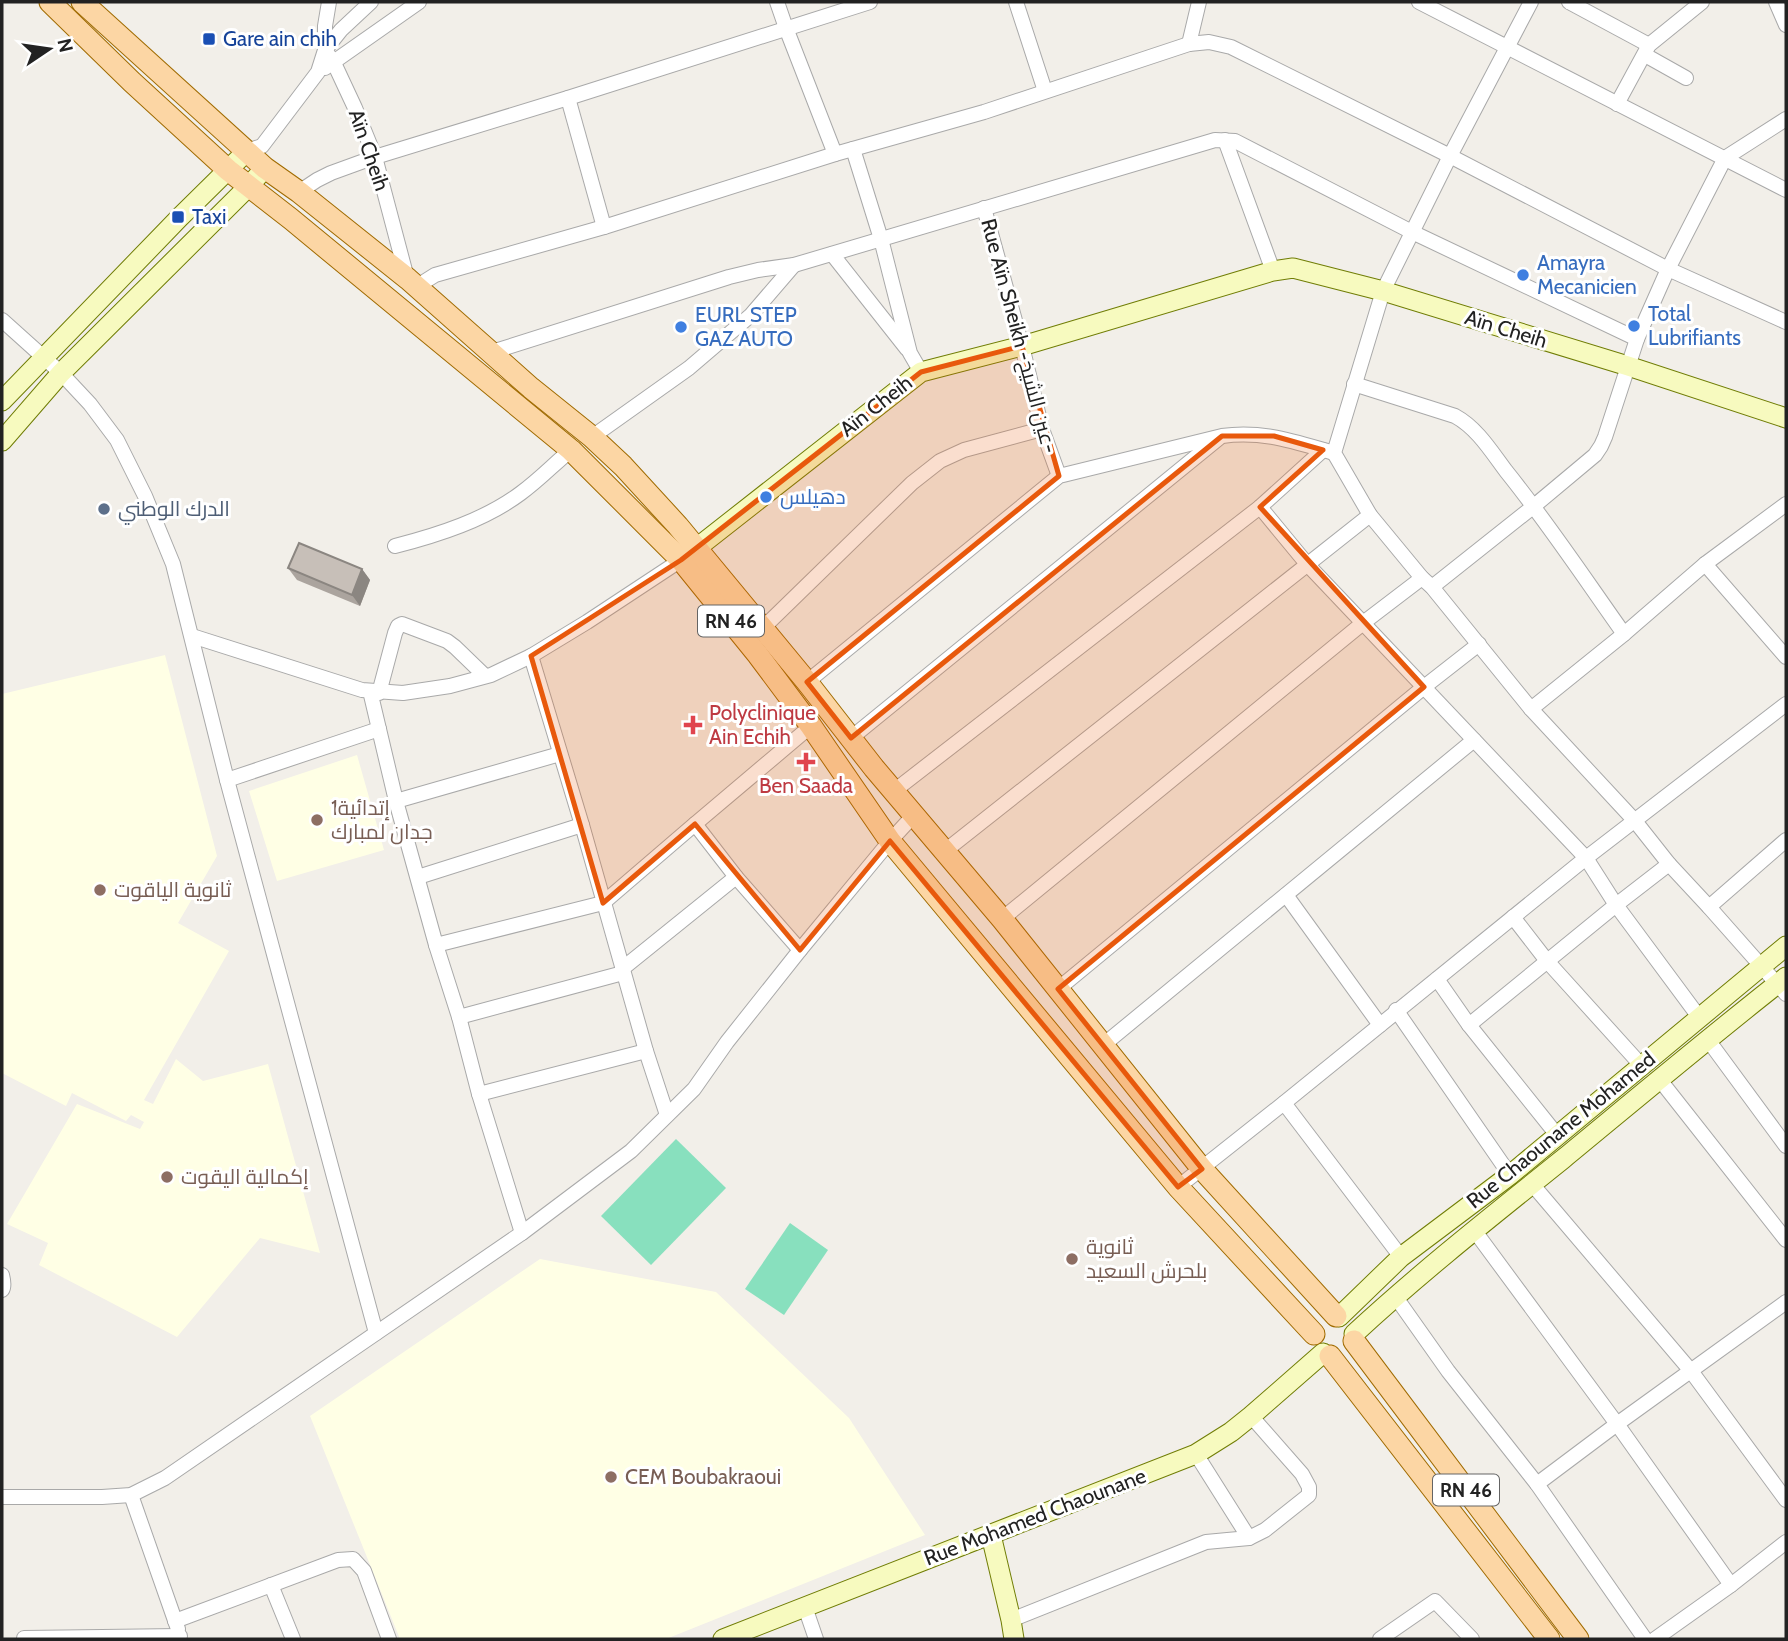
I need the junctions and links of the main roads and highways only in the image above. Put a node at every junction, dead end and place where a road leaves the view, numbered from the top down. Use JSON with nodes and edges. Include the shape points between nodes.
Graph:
{"nodes":[{"id":1,"x":50,"y":2,"type":"edge"},
{"id":2,"x":82,"y":2,"type":"edge"},
{"id":3,"x":689,"y":554,"type":"junction"},
{"id":4,"x":1338,"y":1317,"type":"junction"},
{"id":5,"x":1354,"y":1337,"type":"junction"},
{"id":6,"x":1323,"y":1348,"type":"junction"},
{"id":7,"x":1549,"y":1639,"type":"edge"},
{"id":8,"x":1578,"y":1639,"type":"edge"}],
"edges":[{"from":1,"to":3,"type":"main road","number":"RN 46","via":[[228,170],[571,450]]},
{"from":2,"to":3,"type":"main road","number":"RN 46","via":[[255,149],[265,168],[412,283],[592,437],[632,475]]},
{"from":3,"to":4,"type":"main road","number":"RN 46","via":[[763,628],[1202,1169]]},
{"from":3,"to":6,"type":"main road","number":"RN 46","via":[[890,841],[1178,1187]]},
{"from":4,"to":5,"type":"main road","via":[[1349,1323]]},
{"from":4,"to":6,"type":"main road","via":[[1324,1319],[1316,1328]]},
{"from":5,"to":6,"type":"main road","via":[[1346,1353],[1336,1357]]},
{"from":5,"to":8,"type":"main road","number":"RN 46"},
{"from":6,"to":7,"type":"main road","number":"RN 46"}]}
